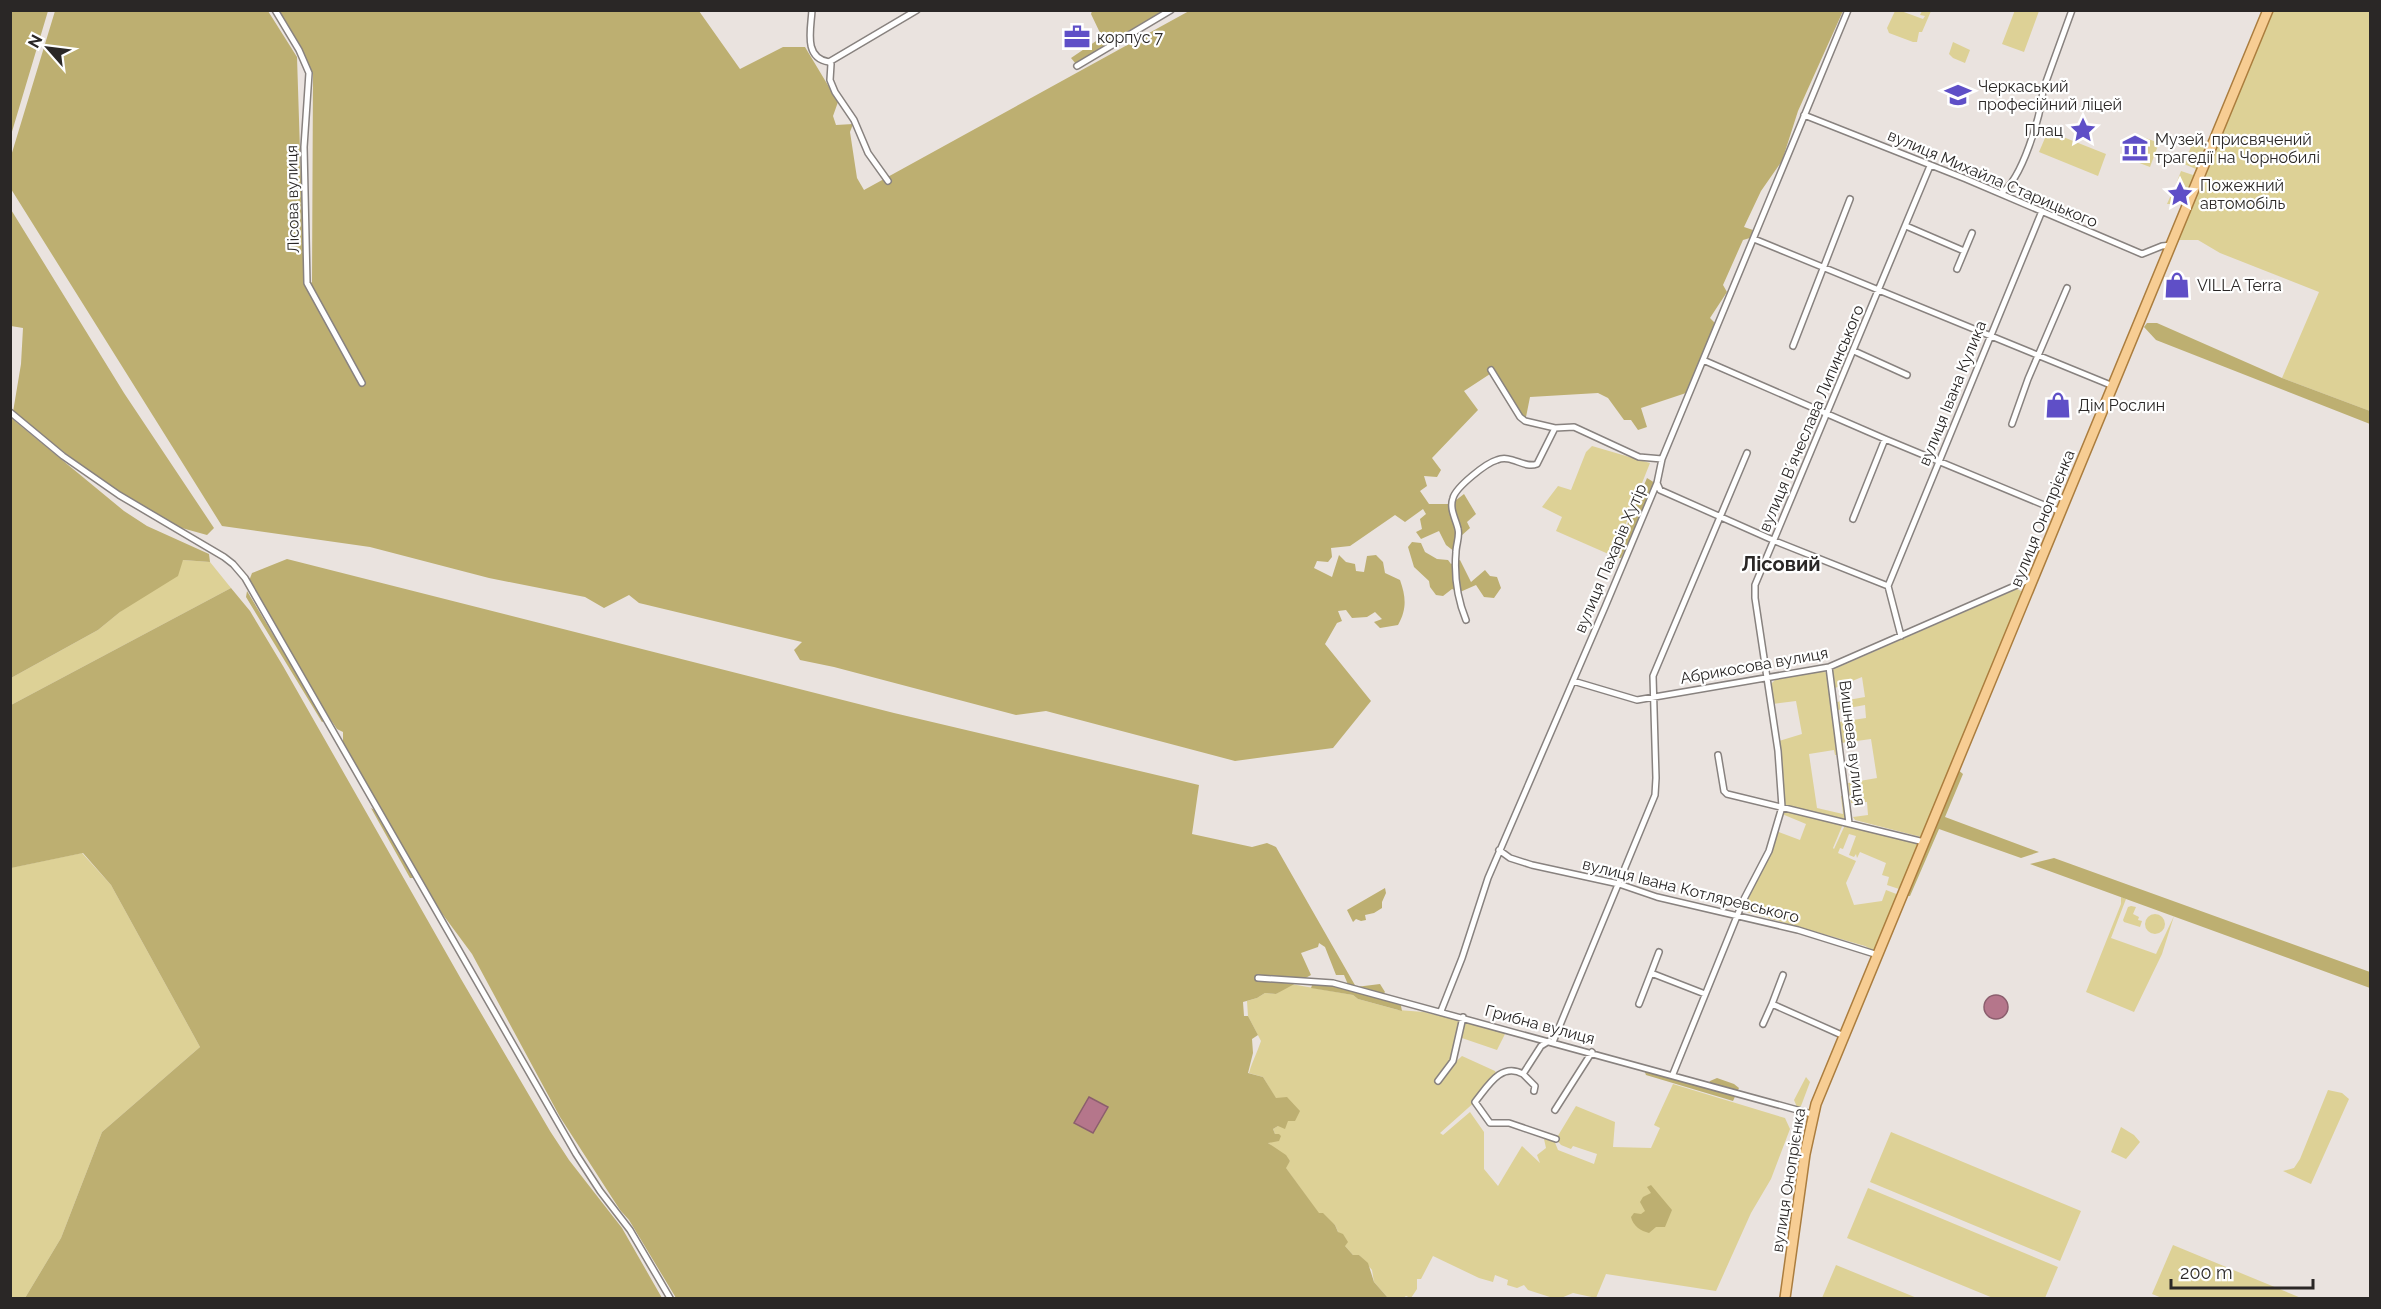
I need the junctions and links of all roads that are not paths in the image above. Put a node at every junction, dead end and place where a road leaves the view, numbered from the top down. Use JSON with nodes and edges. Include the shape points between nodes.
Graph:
{"nodes":[{"id":1,"x":275,"y":10,"type":"edge"},
{"id":2,"x":812,"y":10,"type":"edge"},
{"id":3,"x":917,"y":10,"type":"edge"},
{"id":4,"x":1171,"y":10,"type":"edge"},
{"id":5,"x":1848,"y":10,"type":"edge"},
{"id":6,"x":2072,"y":10,"type":"edge"},
{"id":7,"x":2268,"y":10,"type":"edge"},
{"id":8,"x":829,"y":62,"type":"junction"},
{"id":9,"x":1077,"y":66,"type":"dead end"},
{"id":10,"x":1804,"y":115,"type":"junction"},
{"id":11,"x":1930,"y":166,"type":"junction"},
{"id":12,"x":888,"y":181,"type":"dead end"},
{"id":13,"x":2001,"y":193,"type":"junction"},
{"id":14,"x":1850,"y":199,"type":"dead end"},
{"id":15,"x":2042,"y":211,"type":"junction"},
{"id":16,"x":1906,"y":226,"type":"junction"},
{"id":17,"x":1972,"y":234,"type":"dead end"},
{"id":18,"x":1754,"y":238,"type":"junction"},
{"id":19,"x":2172,"y":245,"type":"junction"},
{"id":20,"x":1965,"y":251,"type":"junction"},
{"id":21,"x":1825,"y":267,"type":"junction"},
{"id":22,"x":1957,"y":269,"type":"dead end"},
{"id":23,"x":2067,"y":288,"type":"dead end"},
{"id":24,"x":1880,"y":289,"type":"junction"},
{"id":25,"x":1991,"y":335,"type":"junction"},
{"id":26,"x":1793,"y":346,"type":"dead end"},
{"id":27,"x":1854,"y":351,"type":"junction"},
{"id":28,"x":2038,"y":355,"type":"junction"},
{"id":29,"x":1703,"y":360,"type":"junction"},
{"id":30,"x":1491,"y":369,"type":"dead end"},
{"id":31,"x":1907,"y":375,"type":"dead end"},
{"id":32,"x":362,"y":382,"type":"dead end"},
{"id":33,"x":2113,"y":386,"type":"junction"},
{"id":34,"x":10,"y":412,"type":"edge"},
{"id":35,"x":1827,"y":414,"type":"junction"},
{"id":36,"x":2012,"y":424,"type":"dead end"},
{"id":37,"x":1555,"y":428,"type":"junction"},
{"id":38,"x":1885,"y":439,"type":"junction"},
{"id":39,"x":1747,"y":453,"type":"dead end"},
{"id":40,"x":1662,"y":459,"type":"junction"},
{"id":41,"x":1938,"y":462,"type":"junction"},
{"id":42,"x":1657,"y":483,"type":"junction"},
{"id":43,"x":2061,"y":512,"type":"junction"},
{"id":44,"x":1720,"y":517,"type":"junction"},
{"id":45,"x":1853,"y":519,"type":"dead end"},
{"id":46,"x":1774,"y":541,"type":"junction"},
{"id":47,"x":2034,"y":577,"type":"junction"},
{"id":48,"x":1888,"y":586,"type":"junction"},
{"id":49,"x":1466,"y":620,"type":"dead end"},
{"id":50,"x":1900,"y":636,"type":"junction"},
{"id":51,"x":1829,"y":668,"type":"junction"},
{"id":52,"x":1766,"y":679,"type":"junction"},
{"id":53,"x":1573,"y":681,"type":"junction"},
{"id":54,"x":1652,"y":696,"type":"junction"},
{"id":55,"x":1718,"y":755,"type":"dead end"},
{"id":56,"x":1782,"y":807,"type":"junction"},
{"id":57,"x":1849,"y":823,"type":"junction"},
{"id":58,"x":1924,"y":842,"type":"junction"},
{"id":59,"x":1499,"y":850,"type":"junction"},
{"id":60,"x":1619,"y":884,"type":"junction"},
{"id":61,"x":1739,"y":915,"type":"junction"},
{"id":62,"x":1659,"y":952,"type":"dead end"},
{"id":63,"x":1878,"y":955,"type":"junction"},
{"id":64,"x":1651,"y":973,"type":"junction"},
{"id":65,"x":1783,"y":975,"type":"dead end"},
{"id":66,"x":1258,"y":978,"type":"dead end"},
{"id":67,"x":1705,"y":994,"type":"junction"},
{"id":68,"x":1639,"y":1004,"type":"dead end"},
{"id":69,"x":1772,"y":1004,"type":"junction"},
{"id":70,"x":1441,"y":1011,"type":"junction"},
{"id":71,"x":1463,"y":1017,"type":"junction"},
{"id":72,"x":1763,"y":1024,"type":"dead end"},
{"id":73,"x":1844,"y":1036,"type":"junction"},
{"id":74,"x":1539,"y":1039,"type":"junction"},
{"id":75,"x":1551,"y":1042,"type":"junction"},
{"id":76,"x":1541,"y":1046,"type":"junction"},
{"id":77,"x":1592,"y":1052,"type":"junction"},
{"id":78,"x":1523,"y":1074,"type":"junction"},
{"id":79,"x":1673,"y":1074,"type":"junction"},
{"id":80,"x":1438,"y":1081,"type":"dead end"},
{"id":81,"x":1534,"y":1091,"type":"dead end"},
{"id":82,"x":1555,"y":1110,"type":"dead end"},
{"id":83,"x":1812,"y":1114,"type":"junction"},
{"id":84,"x":1556,"y":1139,"type":"dead end"},
{"id":85,"x":670,"y":1299,"type":"edge"},
{"id":86,"x":1785,"y":1299,"type":"edge"}],
"edges":[{"from":1,"to":32,"type":"street","name":"Лісова вулиця","via":[[309,73],[304,147],[307,283]]},
{"from":2,"to":8,"type":"street","via":[[809,42],[815,55]]},
{"from":3,"to":8,"type":"street"},
{"from":4,"to":9,"type":"street"},
{"from":5,"to":10,"type":"street","name":"вулиця Пахарів Хутір"},
{"from":6,"to":13,"type":"street","via":[[2028,145],[2013,180]]},
{"from":7,"to":19,"type":"main road","name":"вулиця Онопрієнка"},
{"from":8,"to":12,"type":"street","via":[[835,92]]},
{"from":10,"to":11,"type":"street","name":"вулиця Михайла Старицького"},
{"from":10,"to":18,"type":"street","name":"вулиця Пахарів Хутір"},
{"from":11,"to":13,"type":"street","name":"вулиця Михайла Старицького"},
{"from":11,"to":16,"type":"street","name":"вулиця Вʼячеслава Липинського"},
{"from":13,"to":15,"type":"street","name":"вулиця Михайла Старицького"},
{"from":14,"to":21,"type":"street"},
{"from":15,"to":19,"type":"street","name":"вулиця Михайла Старицького","via":[[2142,254]]},
{"from":15,"to":25,"type":"street","name":"вулиця Івана Кулика"},
{"from":16,"to":20,"type":"street"},
{"from":16,"to":24,"type":"street","name":"вулиця Вʼячеслава Липинського"},
{"from":17,"to":20,"type":"street"},
{"from":18,"to":21,"type":"street"},
{"from":18,"to":29,"type":"street","name":"вулиця Пахарів Хутір"},
{"from":19,"to":33,"type":"main road","name":"вулиця Онопрієнка"},
{"from":20,"to":22,"type":"street"},
{"from":21,"to":24,"type":"street"},
{"from":21,"to":26,"type":"street"},
{"from":23,"to":28,"type":"street"},
{"from":24,"to":25,"type":"street"},
{"from":24,"to":27,"type":"street","name":"вулиця Вʼячеслава Липинського"},
{"from":25,"to":28,"type":"street"},
{"from":25,"to":41,"type":"street","name":"вулиця Івана Кулика"},
{"from":27,"to":31,"type":"street"},
{"from":27,"to":35,"type":"street","name":"вулиця Вʼячеслава Липинського"},
{"from":28,"to":33,"type":"street"},
{"from":28,"to":36,"type":"street"},
{"from":29,"to":35,"type":"street"},
{"from":29,"to":40,"type":"street","name":"вулиця Пахарів Хутір"},
{"from":30,"to":37,"type":"street","via":[[1524,421]]},
{"from":33,"to":43,"type":"main road","name":"вулиця Онопрієнка"},
{"from":34,"to":85,"type":"street","via":[[118,495],[224,557],[244,578],[576,1154],[630,1230]]},
{"from":35,"to":38,"type":"street"},
{"from":35,"to":46,"type":"street","name":"вулиця Вʼячеслава Липинського"},
{"from":37,"to":40,"type":"street","via":[[1574,427],[1639,457]]},
{"from":37,"to":49,"type":"street","via":[[1537,464],[1496,460],[1460,486],[1453,496],[1451,504],[1459,531],[1455,552],[1456,596]]},
{"from":38,"to":41,"type":"street"},
{"from":38,"to":45,"type":"street"},
{"from":39,"to":44,"type":"street"},
{"from":40,"to":42,"type":"street","name":"вулиця Пахарів Хутір"},
{"from":41,"to":43,"type":"street"},
{"from":41,"to":48,"type":"street","name":"вулиця Івана Кулика"},
{"from":42,"to":44,"type":"street","via":[[1660,490]]},
{"from":42,"to":53,"type":"street","name":"вулиця Пахарів Хутір"},
{"from":43,"to":47,"type":"main road","name":"вулиця Онопрієнка"},
{"from":44,"to":46,"type":"street"},
{"from":44,"to":54,"type":"street","via":[[1656,668]]},
{"from":46,"to":48,"type":"street"},
{"from":46,"to":52,"type":"street","name":"вулиця Вʼячеслава Липинського","via":[[1755,585]]},
{"from":47,"to":50,"type":"street","name":"Абрикосова вулиця"},
{"from":47,"to":58,"type":"main road","name":"вулиця Онопрієнка"},
{"from":48,"to":50,"type":"street"},
{"from":50,"to":51,"type":"street","name":"Абрикосова вулиця"},
{"from":51,"to":52,"type":"street","name":"Абрикосова вулиця"},
{"from":51,"to":57,"type":"street","name":"Вишнева вулиця"},
{"from":52,"to":54,"type":"street","name":"Абрикосова вулиця"},
{"from":52,"to":56,"type":"street","name":"вулиця Вʼячеслава Липинського"},
{"from":53,"to":54,"type":"street","name":"Абрикосова вулиця","via":[[1632,699]]},
{"from":53,"to":59,"type":"street","name":"вулиця Пахарів Хутір"},
{"from":54,"to":60,"type":"street","via":[[1655,792]]},
{"from":55,"to":56,"type":"street","name":"Вишнева вулиця","via":[[1724,791]]},
{"from":56,"to":57,"type":"street","name":"Вишнева вулиця"},
{"from":56,"to":61,"type":"street","name":"вулиця Вʼячеслава Липинського","via":[[1769,851]]},
{"from":57,"to":58,"type":"street","name":"Вишнева вулиця"},
{"from":58,"to":63,"type":"main road","name":"вулиця Онопрієнка"},
{"from":59,"to":60,"type":"street","name":"вулиця Івана Котляревського","via":[[1532,865]]},
{"from":59,"to":70,"type":"street","name":"вулиця Пахарів Хутір"},
{"from":60,"to":61,"type":"street","name":"вулиця Івана Котляревського","via":[[1657,897]]},
{"from":60,"to":75,"type":"street"},
{"from":61,"to":63,"type":"street","name":"вулиця Івана Котляревського"},
{"from":61,"to":67,"type":"street","name":"вулиця Вʼячеслава Липинського"},
{"from":62,"to":64,"type":"street"},
{"from":63,"to":73,"type":"main road","name":"вулиця Онопрієнка"},
{"from":64,"to":67,"type":"street"},
{"from":64,"to":68,"type":"street"},
{"from":65,"to":69,"type":"street"},
{"from":66,"to":70,"type":"street","name":"Грибна вулиця","via":[[1333,983]]},
{"from":67,"to":79,"type":"street","name":"вулиця Вʼячеслава Липинського"},
{"from":69,"to":72,"type":"street"},
{"from":69,"to":73,"type":"street"},
{"from":70,"to":71,"type":"street","name":"Грибна вулиця"},
{"from":71,"to":74,"type":"street","name":"Грибна вулиця"},
{"from":71,"to":80,"type":"street","via":[[1454,1057]]},
{"from":73,"to":83,"type":"main road","name":"вулиця Онопрієнка"},
{"from":74,"to":75,"type":"street","name":"Грибна вулиця"},
{"from":74,"to":76,"type":"street"},
{"from":75,"to":76,"type":"street"},
{"from":75,"to":77,"type":"street","name":"Грибна вулиця"},
{"from":76,"to":78,"type":"street"},
{"from":77,"to":79,"type":"street","name":"Грибна вулиця"},
{"from":77,"to":82,"type":"street"},
{"from":78,"to":81,"type":"street","via":[[1535,1086]]},
{"from":78,"to":84,"type":"street","via":[[1503,1071],[1475,1102],[1490,1123],[1509,1123]]},
{"from":79,"to":83,"type":"street","name":"Грибна вулиця"},
{"from":83,"to":86,"type":"main road","name":"вулиця Онопрієнка"}]}
